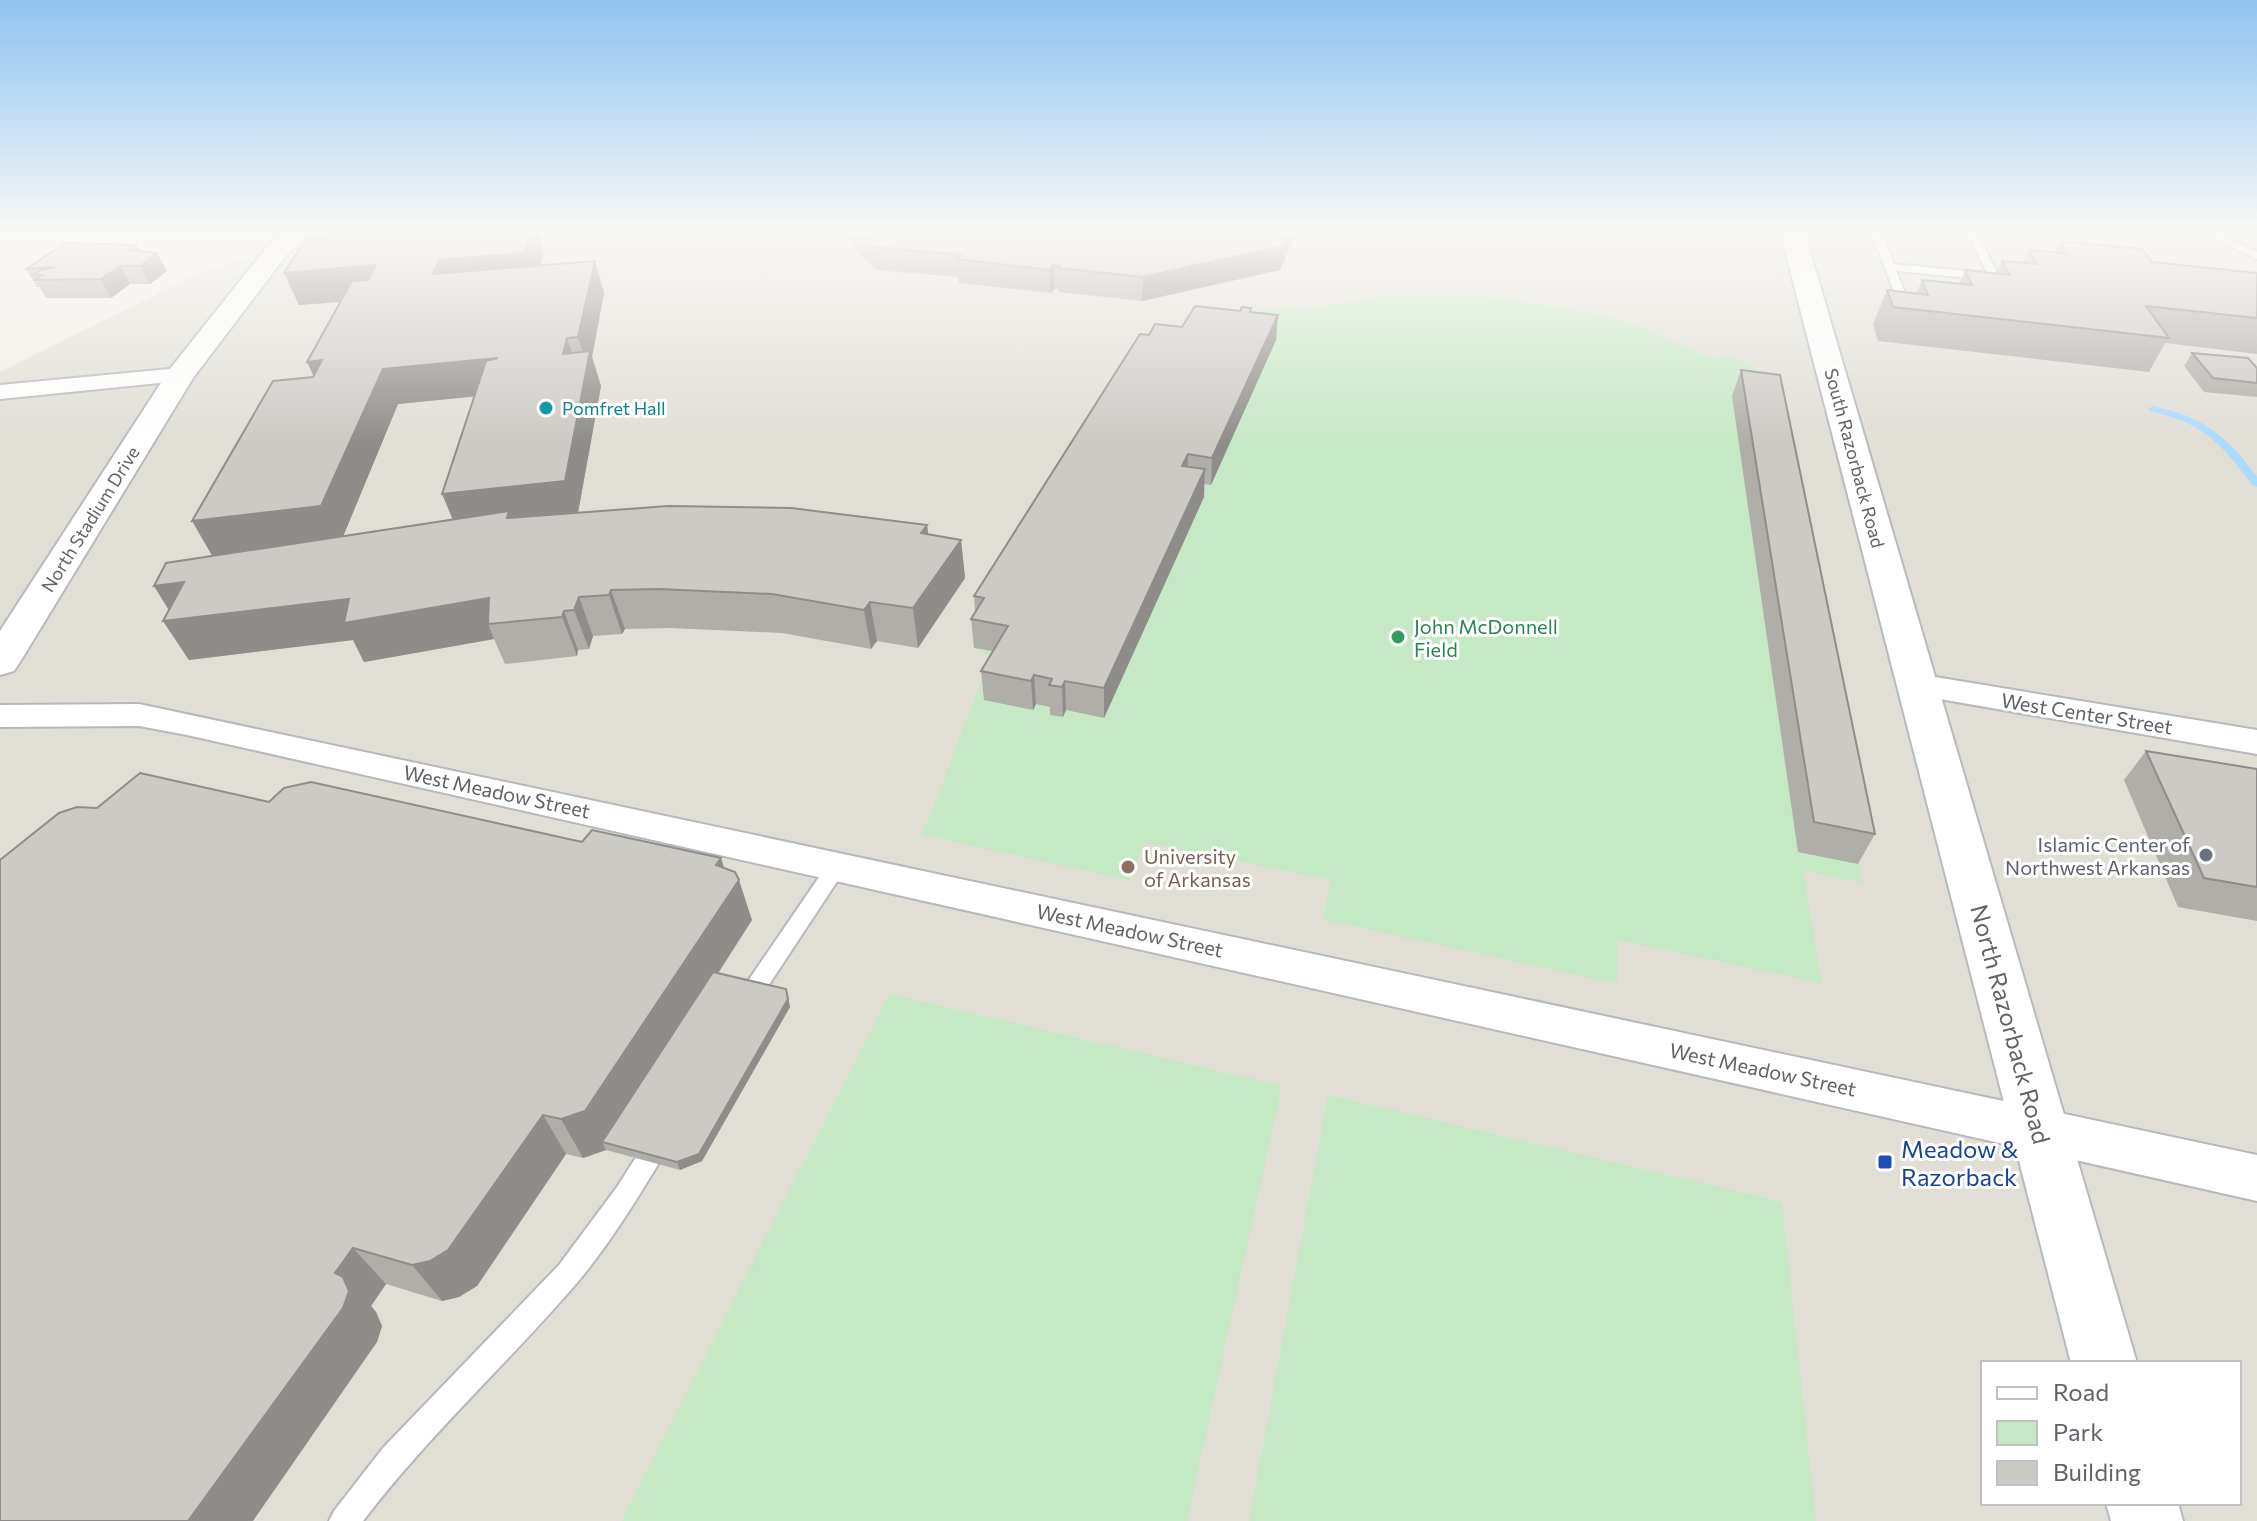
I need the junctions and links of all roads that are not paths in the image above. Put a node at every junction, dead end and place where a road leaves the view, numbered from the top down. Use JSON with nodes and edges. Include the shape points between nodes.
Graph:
{"nodes":[{"id":1,"x":237,"y":302,"type":"edge"},
{"id":2,"x":1812,"y":302,"type":"edge"},
{"id":3,"x":1903,"y":302,"type":"edge"},
{"id":4,"x":1928,"y":306,"type":"edge"},
{"id":5,"x":180,"y":375,"type":"junction"},
{"id":6,"x":0,"y":392,"type":"edge"},
{"id":7,"x":0,"y":662,"type":"edge"},
{"id":8,"x":1917,"y":685,"type":"junction"},
{"id":9,"x":0,"y":716,"type":"edge"},
{"id":10,"x":2257,"y":742,"type":"edge"},
{"id":11,"x":837,"y":866,"type":"junction"},
{"id":12,"x":734,"y":1021,"type":"edge"},
{"id":13,"x":676,"y":1115,"type":"edge"},
{"id":14,"x":2040,"y":1129,"type":"junction"},
{"id":15,"x":2257,"y":1178,"type":"edge"},
{"id":16,"x":2103,"y":1361,"type":"edge"},
{"id":17,"x":344,"y":1521,"type":"edge"}],
"edges":[{"from":1,"to":5,"type":"main road","name":"North Stadium Drive"},
{"from":2,"to":8,"type":"main road","name":"South Razorback Road"},
{"from":3,"to":4,"type":"lane"},
{"from":5,"to":6,"type":"street"},
{"from":5,"to":7,"type":"main road","name":"North Stadium Drive"},
{"from":8,"to":10,"type":"street","name":"West Center Street"},
{"from":8,"to":14,"type":"main road","name":"North Razorback Road"},
{"from":9,"to":11,"type":"street","name":"West Meadow Street","via":[[139,715],[187,723]]},
{"from":11,"to":12,"type":"lane"},
{"from":11,"to":14,"type":"street","name":"West Meadow Street"},
{"from":13,"to":17,"type":"lane","via":[[568,1274],[393,1458]]},
{"from":14,"to":15,"type":"street","name":"West Meadow Street"},
{"from":14,"to":16,"type":"main road","name":"North Razorback Road"}]}
